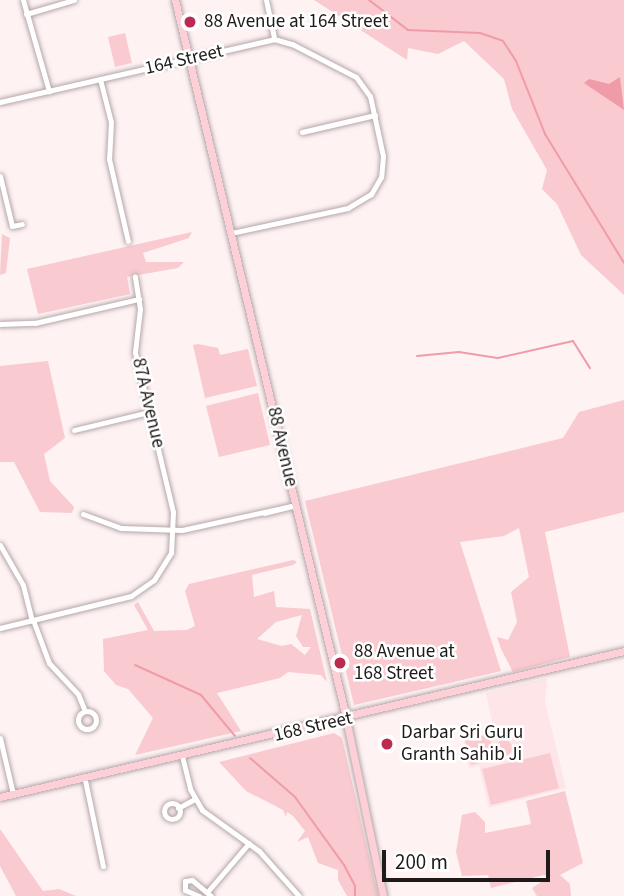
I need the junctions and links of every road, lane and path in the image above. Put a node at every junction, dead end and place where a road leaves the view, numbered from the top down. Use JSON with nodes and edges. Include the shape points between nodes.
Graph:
{"nodes":[{"id":1,"x":23,"y":0,"type":"edge"},
{"id":2,"x":74,"y":0,"type":"edge"},
{"id":3,"x":175,"y":0,"type":"edge"},
{"id":4,"x":266,"y":0,"type":"edge"},
{"id":5,"x":26,"y":14,"type":"junction"},
{"id":6,"x":274,"y":39,"type":"junction"},
{"id":7,"x":189,"y":59,"type":"junction"},
{"id":8,"x":100,"y":79,"type":"junction"},
{"id":9,"x":49,"y":91,"type":"junction"},
{"id":10,"x":0,"y":102,"type":"edge"},
{"id":11,"x":374,"y":115,"type":"junction"},
{"id":12,"x":302,"y":132,"type":"dead end"},
{"id":13,"x":0,"y":176,"type":"edge"},
{"id":14,"x":22,"y":224,"type":"dead end"},
{"id":15,"x":231,"y":233,"type":"junction"},
{"id":16,"x":128,"y":241,"type":"dead end"},
{"id":17,"x":135,"y":276,"type":"dead end"},
{"id":18,"x":139,"y":299,"type":"junction"},
{"id":19,"x":0,"y":324,"type":"edge"},
{"id":20,"x":149,"y":412,"type":"junction"},
{"id":21,"x":74,"y":430,"type":"dead end"},
{"id":22,"x":291,"y":507,"type":"junction"},
{"id":23,"x":83,"y":514,"type":"dead end"},
{"id":24,"x":175,"y":530,"type":"junction"},
{"id":25,"x":0,"y":545,"type":"edge"},
{"id":26,"x":32,"y":620,"type":"junction"},
{"id":27,"x":0,"y":628,"type":"edge"},
{"id":28,"x":624,"y":652,"type":"edge"},
{"id":29,"x":85,"y":711,"type":"dead end"},
{"id":30,"x":346,"y":720,"type":"junction"},
{"id":31,"x":0,"y":738,"type":"edge"},
{"id":32,"x":182,"y":756,"type":"junction"},
{"id":33,"x":85,"y":780,"type":"junction"},
{"id":34,"x":13,"y":794,"type":"junction"},
{"id":35,"x":0,"y":797,"type":"edge"},
{"id":36,"x":195,"y":799,"type":"junction"},
{"id":37,"x":178,"y":808,"type":"dead end"},
{"id":38,"x":249,"y":843,"type":"junction"},
{"id":39,"x":103,"y":866,"type":"dead end"},
{"id":40,"x":210,"y":894,"type":"edge"},
{"id":41,"x":199,"y":896,"type":"edge"},
{"id":42,"x":299,"y":896,"type":"edge"},
{"id":43,"x":383,"y":896,"type":"edge"}],
"edges":[{"from":1,"to":5,"type":"street"},
{"from":2,"to":5,"type":"street"},
{"from":3,"to":7,"type":"main road","name":"88 Avenue"},
{"from":4,"to":6,"type":"street"},
{"from":5,"to":9,"type":"street"},
{"from":6,"to":7,"type":"street","name":"164 Street"},
{"from":6,"to":11,"type":"street","via":[[360,81]]},
{"from":7,"to":8,"type":"street","name":"164 Street"},
{"from":7,"to":15,"type":"main road","name":"88 Avenue"},
{"from":8,"to":9,"type":"street","name":"164 Street"},
{"from":8,"to":16,"type":"street","via":[[111,122],[109,159]]},
{"from":9,"to":10,"type":"street","name":"164 Street"},
{"from":11,"to":12,"type":"street"},
{"from":11,"to":15,"type":"street","via":[[384,164],[382,177],[366,198],[348,208]]},
{"from":13,"to":14,"type":"street","via":[[12,226]]},
{"from":15,"to":22,"type":"main road","name":"88 Avenue"},
{"from":17,"to":18,"type":"street","name":"87A Avenue"},
{"from":18,"to":19,"type":"street","via":[[30,324]]},
{"from":18,"to":20,"type":"street","name":"87A Avenue","via":[[135,352]]},
{"from":20,"to":21,"type":"street"},
{"from":20,"to":24,"type":"street","name":"87A Avenue"},
{"from":22,"to":24,"type":"street"},
{"from":22,"to":30,"type":"main road","name":"88 Avenue"},
{"from":23,"to":24,"type":"street","via":[[121,528]]},
{"from":24,"to":26,"type":"street","via":[[165,566],[139,592]]},
{"from":25,"to":26,"type":"street","via":[[23,585]]},
{"from":26,"to":27,"type":"street"},
{"from":26,"to":29,"type":"street","via":[[49,663],[75,690]]},
{"from":28,"to":30,"type":"main road","name":"168 Street"},
{"from":30,"to":32,"type":"main road","name":"168 Street"},
{"from":30,"to":43,"type":"main road","name":"88 Avenue"},
{"from":31,"to":34,"type":"street"},
{"from":32,"to":33,"type":"main road","name":"168 Street"},
{"from":32,"to":36,"type":"street"},
{"from":33,"to":34,"type":"main road","name":"168 Street"},
{"from":33,"to":39,"type":"street"},
{"from":34,"to":35,"type":"main road","name":"168 Street"},
{"from":36,"to":37,"type":"street"},
{"from":36,"to":38,"type":"street","via":[[210,818]]},
{"from":38,"to":40,"type":"street"},
{"from":38,"to":42,"type":"street"},
{"from":40,"to":41,"type":"street","via":[[192,880],[185,881],[184,890]]}]}
